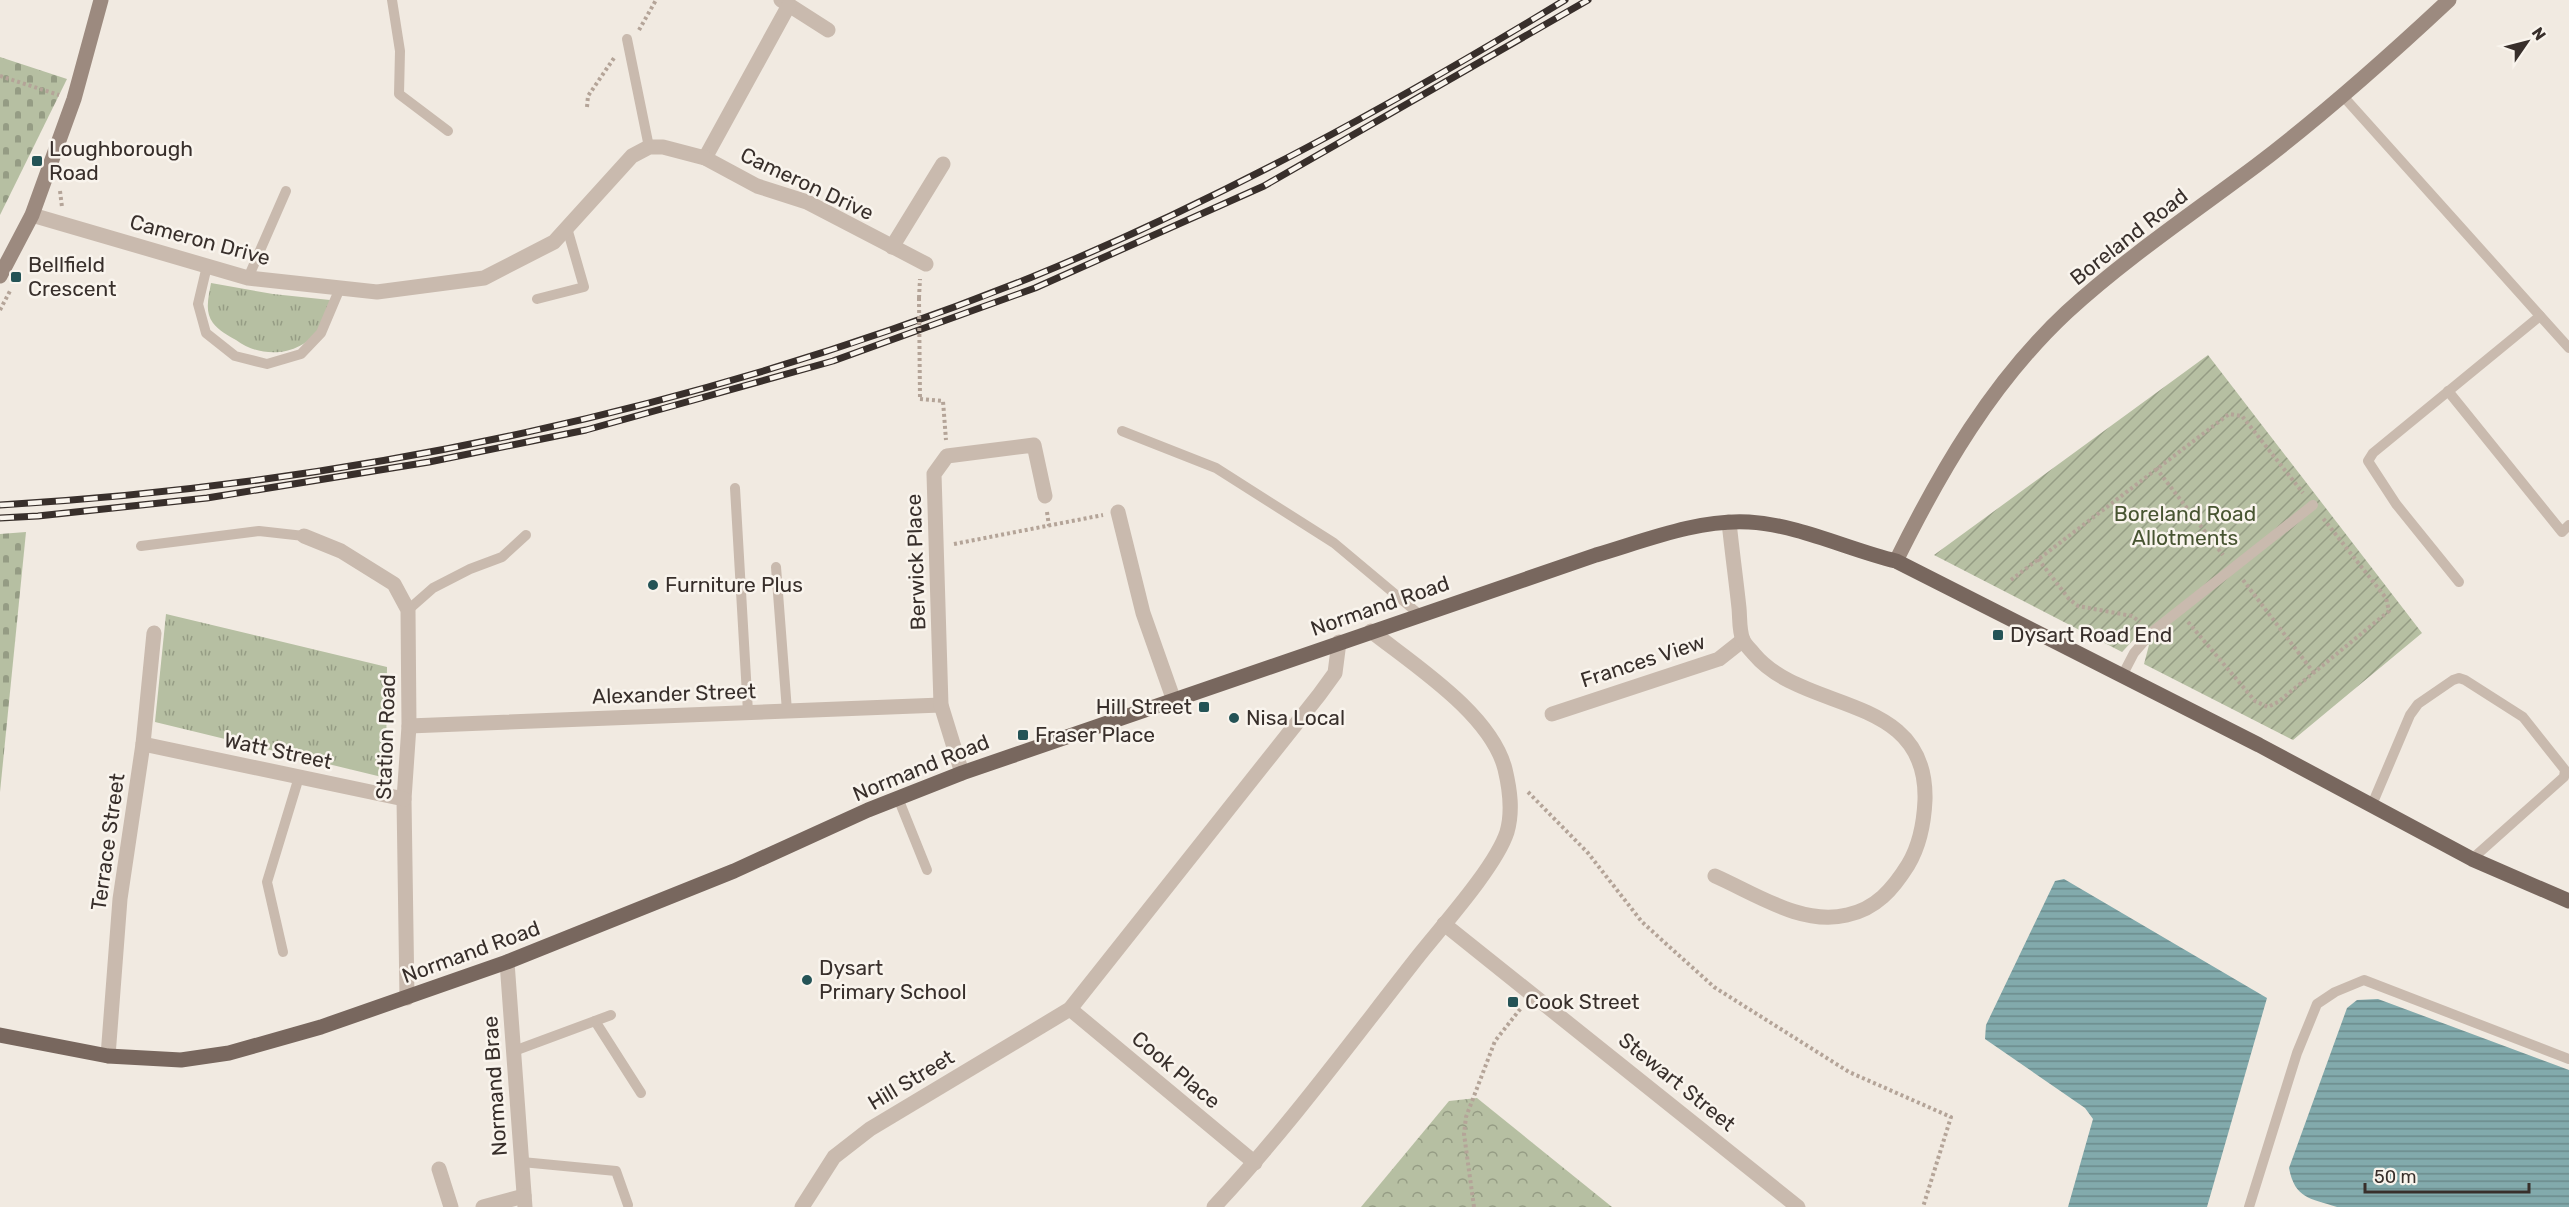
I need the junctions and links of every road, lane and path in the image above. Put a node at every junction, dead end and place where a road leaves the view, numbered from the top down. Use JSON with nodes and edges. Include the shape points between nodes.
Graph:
{"nodes":[{"id":1,"x":101,"y":0,"type":"edge"},
{"id":2,"x":392,"y":0,"type":"edge"},
{"id":3,"x":656,"y":0,"type":"edge"},
{"id":4,"x":2449,"y":0,"type":"edge"},
{"id":5,"x":785,"y":2,"type":"edge"},
{"id":6,"x":828,"y":30,"type":"dead end"},
{"id":7,"x":627,"y":39,"type":"junction"},
{"id":8,"x":0,"y":76,"type":"edge"},
{"id":9,"x":2342,"y":95,"type":"junction"},
{"id":10,"x":74,"y":99,"type":"junction"},
{"id":11,"x":587,"y":107,"type":"dead end"},
{"id":12,"x":448,"y":131,"type":"dead end"},
{"id":13,"x":649,"y":147,"type":"junction"},
{"id":14,"x":705,"y":158,"type":"junction"},
{"id":15,"x":943,"y":164,"type":"dead end"},
{"id":16,"x":286,"y":190,"type":"dead end"},
{"id":17,"x":32,"y":215,"type":"junction"},
{"id":18,"x":567,"y":228,"type":"junction"},
{"id":19,"x":892,"y":247,"type":"junction"},
{"id":20,"x":207,"y":266,"type":"junction"},
{"id":21,"x":923,"y":270,"type":"joint"},
{"id":22,"x":0,"y":276,"type":"edge"},
{"id":23,"x":248,"y":278,"type":"junction"},
{"id":24,"x":340,"y":288,"type":"junction"},
{"id":25,"x":537,"y":299,"type":"dead end"},
{"id":26,"x":2540,"y":316,"type":"junction"},
{"id":27,"x":2569,"y":348,"type":"edge"},
{"id":28,"x":2448,"y":391,"type":"junction"},
{"id":29,"x":1122,"y":431,"type":"dead end"},
{"id":30,"x":947,"y":456,"type":"junction"},
{"id":31,"x":735,"y":488,"type":"dead end"},
{"id":32,"x":1045,"y":496,"type":"dead end"},
{"id":33,"x":2313,"y":505,"type":"dead end"},
{"id":34,"x":1118,"y":512,"type":"joint"},
{"id":35,"x":1729,"y":522,"type":"junction"},
{"id":36,"x":2569,"y":525,"type":"edge"},
{"id":37,"x":304,"y":536,"type":"joint"},
{"id":38,"x":526,"y":536,"type":"dead end"},
{"id":39,"x":141,"y":546,"type":"dead end"},
{"id":40,"x":936,"y":548,"type":"junction"},
{"id":41,"x":2038,"y":559,"type":"dead end"},
{"id":42,"x":1896,"y":561,"type":"junction"},
{"id":43,"x":777,"y":567,"type":"dead end"},
{"id":44,"x":2459,"y":582,"type":"dead end"},
{"id":45,"x":408,"y":610,"type":"junction"},
{"id":46,"x":1420,"y":615,"type":"junction"},
{"id":47,"x":1371,"y":631,"type":"junction"},
{"id":48,"x":154,"y":633,"type":"dead end"},
{"id":49,"x":2149,"y":634,"type":"junction"},
{"id":50,"x":1743,"y":640,"type":"junction"},
{"id":51,"x":1339,"y":642,"type":"junction"},
{"id":52,"x":2122,"y":676,"type":"junction"},
{"id":53,"x":1173,"y":698,"type":"junction"},
{"id":54,"x":942,"y":705,"type":"junction"},
{"id":55,"x":787,"y":711,"type":"junction"},
{"id":56,"x":748,"y":712,"type":"junction"},
{"id":57,"x":1551,"y":714,"type":"dead end"},
{"id":58,"x":409,"y":726,"type":"junction"},
{"id":59,"x":143,"y":744,"type":"junction"},
{"id":60,"x":1505,"y":767,"type":"junction"},
{"id":61,"x":2567,"y":769,"type":"edge"},
{"id":62,"x":962,"y":772,"type":"junction"},
{"id":63,"x":299,"y":777,"type":"junction"},
{"id":64,"x":898,"y":798,"type":"junction"},
{"id":65,"x":404,"y":799,"type":"junction"},
{"id":66,"x":2371,"y":807,"type":"junction"},
{"id":67,"x":2472,"y":859,"type":"junction"},
{"id":68,"x":927,"y":870,"type":"dead end"},
{"id":69,"x":1715,"y":876,"type":"dead end"},
{"id":70,"x":2569,"y":901,"type":"edge"},
{"id":71,"x":1444,"y":924,"type":"junction"},
{"id":72,"x":283,"y":952,"type":"dead end"},
{"id":73,"x":507,"y":962,"type":"junction"},
{"id":74,"x":1533,"y":993,"type":"junction"},
{"id":75,"x":407,"y":998,"type":"junction"},
{"id":76,"x":1070,"y":1009,"type":"junction"},
{"id":77,"x":611,"y":1015,"type":"dead end"},
{"id":78,"x":595,"y":1021,"type":"junction"},
{"id":79,"x":0,"y":1035,"type":"edge"},
{"id":80,"x":514,"y":1051,"type":"junction"},
{"id":81,"x":108,"y":1056,"type":"junction"},
{"id":82,"x":2569,"y":1059,"type":"edge"},
{"id":83,"x":641,"y":1093,"type":"dead end"},
{"id":84,"x":522,"y":1162,"type":"junction"},
{"id":85,"x":1255,"y":1163,"type":"junction"},
{"id":86,"x":439,"y":1169,"type":"dead end"},
{"id":87,"x":525,"y":1201,"type":"edge"},
{"id":88,"x":628,"y":1205,"type":"dead end"},
{"id":89,"x":451,"y":1207,"type":"edge"},
{"id":90,"x":483,"y":1207,"type":"edge"},
{"id":91,"x":802,"y":1207,"type":"edge"},
{"id":92,"x":1214,"y":1207,"type":"edge"},
{"id":93,"x":1474,"y":1207,"type":"edge"},
{"id":94,"x":1798,"y":1207,"type":"edge"},
{"id":95,"x":1923,"y":1207,"type":"edge"},
{"id":96,"x":2249,"y":1207,"type":"edge"}],
"edges":[{"from":1,"to":10,"type":"main road"},
{"from":2,"to":12,"type":"lane","via":[[400,51],[399,94]]},
{"from":3,"to":7,"type":"path","via":[[637,34]]},
{"from":4,"to":9,"type":"main road","name":"Boreland Road"},
{"from":5,"to":6,"type":"street","name":"Cameron Drive"},
{"from":5,"to":14,"type":"street","name":"Cameron Drive"},
{"from":7,"to":11,"type":"path","via":[[588,96]]},
{"from":7,"to":13,"type":"lane"},
{"from":8,"to":10,"type":"path"},
{"from":9,"to":26,"type":"lane"},
{"from":9,"to":42,"type":"main road","name":"Boreland Road","via":[[2066,313],[1965,434],[1932,488]]},
{"from":10,"to":17,"type":"main road"},
{"from":13,"to":14,"type":"street","name":"Cameron Drive"},
{"from":13,"to":18,"type":"street","name":"Cameron Drive","via":[[632,156]]},
{"from":14,"to":19,"type":"street","name":"Cameron Drive","via":[[757,186],[807,202]]},
{"from":15,"to":19,"type":"street"},
{"from":16,"to":23,"type":"lane"},
{"from":17,"to":20,"type":"street","name":"Cameron Drive"},
{"from":17,"to":22,"type":"main road"},
{"from":18,"to":24,"type":"street","name":"Cameron Drive","via":[[554,242],[484,278],[377,292]]},
{"from":18,"to":25,"type":"lane","via":[[584,287]]},
{"from":19,"to":21,"type":"street","name":"Cameron Drive"},
{"from":20,"to":23,"type":"street","name":"Cameron Drive"},
{"from":20,"to":24,"type":"lane","via":[[198,304],[206,333],[235,356],[267,364],[301,354],[321,333]]},
{"from":21,"to":30,"type":"path","bridge":true,"via":[[919,298],[920,399],[943,401]]},
{"from":23,"to":24,"type":"street","name":"Cameron Drive"},
{"from":26,"to":27,"type":"lane"},
{"from":26,"to":28,"type":"lane"},
{"from":28,"to":36,"type":"lane","via":[[2562,532]]},
{"from":28,"to":44,"type":"lane","via":[[2368,461],[2396,504]]},
{"from":29,"to":46,"type":"lane","via":[[1216,468],[1334,543]]},
{"from":30,"to":32,"type":"street","via":[[1034,445]]},
{"from":30,"to":40,"type":"street","name":"Berwick Place","via":[[934,474]]},
{"from":31,"to":56,"type":"lane"},
{"from":33,"to":49,"type":"lane"},
{"from":34,"to":40,"type":"path"},
{"from":34,"to":53,"type":"street","via":[[1143,613]]},
{"from":35,"to":42,"type":"main road","name":"Normand Road","via":[[1785,527]]},
{"from":35,"to":46,"type":"main road","name":"Normand Road","via":[[1668,534],[1596,555]]},
{"from":35,"to":50,"type":"street"},
{"from":37,"to":39,"type":"lane","via":[[260,531]]},
{"from":37,"to":45,"type":"street","name":"Station Road","via":[[341,551],[394,584]]},
{"from":38,"to":45,"type":"lane","via":[[502,557],[433,588]]},
{"from":40,"to":54,"type":"street","name":"Berwick Place"},
{"from":41,"to":49,"type":"path","via":[[2078,606],[2132,616]]},
{"from":42,"to":52,"type":"main road","name":"Normand Road"},
{"from":43,"to":55,"type":"lane"},
{"from":45,"to":58,"type":"street","name":"Station Road"},
{"from":46,"to":47,"type":"main road","name":"Normand Road"},
{"from":47,"to":51,"type":"main road","name":"Normand Road"},
{"from":47,"to":60,"type":"street","via":[[1472,715],[1489,736]]},
{"from":48,"to":59,"type":"street","name":"Terrace Street"},
{"from":49,"to":52,"type":"lane"},
{"from":50,"to":57,"type":"street","name":"Frances View","via":[[1719,659]]},
{"from":50,"to":69,"type":"street","via":[[1762,663],[1789,681],[1881,717],[1906,740],[1920,764],[1925,786],[1924,826],[1909,862],[1891,890],[1862,912],[1831,919],[1807,917]]},
{"from":51,"to":53,"type":"main road","name":"Normand Road"},
{"from":51,"to":76,"type":"street","name":"Hill Street","via":[[1335,673],[1320,695]]},
{"from":52,"to":66,"type":"main road","name":"Normand Road"},
{"from":53,"to":62,"type":"main road","name":"Normand Road"},
{"from":54,"to":55,"type":"street","name":"Alexander Street"},
{"from":54,"to":62,"type":"street","name":"Berwick Place"},
{"from":55,"to":56,"type":"street","name":"Alexander Street"},
{"from":56,"to":58,"type":"street","name":"Alexander Street"},
{"from":58,"to":65,"type":"street","name":"Station Road"},
{"from":59,"to":63,"type":"street","name":"Watt Street"},
{"from":59,"to":81,"type":"street","name":"Terrace Street","via":[[120,899]]},
{"from":60,"to":71,"type":"street","via":[[1510,794],[1506,833],[1496,856]]},
{"from":60,"to":95,"type":"path","via":[[1588,853],[1642,922],[1714,987],[1849,1072],[1951,1117]]},
{"from":61,"to":66,"type":"lane","via":[[2523,717],[2459,678],[2418,704],[2410,715]]},
{"from":61,"to":67,"type":"lane","via":[[2564,777]]},
{"from":62,"to":64,"type":"main road","name":"Normand Road"},
{"from":63,"to":65,"type":"street","name":"Watt Street"},
{"from":63,"to":72,"type":"lane","via":[[267,882]]},
{"from":64,"to":68,"type":"lane"},
{"from":64,"to":73,"type":"main road","name":"Normand Road","via":[[734,871]]},
{"from":65,"to":75,"type":"street","name":"Station Road"},
{"from":66,"to":67,"type":"main road","name":"Normand Road"},
{"from":67,"to":70,"type":"main road","name":"Normand Road"},
{"from":71,"to":74,"type":"street","name":"Stewart Street"},
{"from":71,"to":85,"type":"street"},
{"from":73,"to":75,"type":"main road","name":"Normand Road"},
{"from":73,"to":80,"type":"street","name":"Normand Brae"},
{"from":74,"to":93,"type":"path","via":[[1495,1041],[1466,1117],[1464,1134]]},
{"from":74,"to":94,"type":"street","name":"Stewart Street"},
{"from":75,"to":81,"type":"main road","name":"Normand Road","via":[[321,1027],[207,1058]]},
{"from":76,"to":85,"type":"street","name":"Cook Place"},
{"from":76,"to":91,"type":"street","name":"Hill Street","via":[[870,1129],[834,1157]]},
{"from":77,"to":78,"type":"lane"},
{"from":78,"to":80,"type":"lane"},
{"from":78,"to":83,"type":"lane"},
{"from":79,"to":81,"type":"main road","name":"Normand Road"},
{"from":80,"to":84,"type":"street","name":"Normand Brae"},
{"from":82,"to":96,"type":"lane","via":[[2364,980],[2335,992],[2317,1004],[2297,1053]]},
{"from":84,"to":87,"type":"street","name":"Normand Brae"},
{"from":84,"to":88,"type":"lane","via":[[615,1171]]},
{"from":85,"to":92,"type":"street"},
{"from":86,"to":89,"type":"street"},
{"from":87,"to":90,"type":"street"}]}
